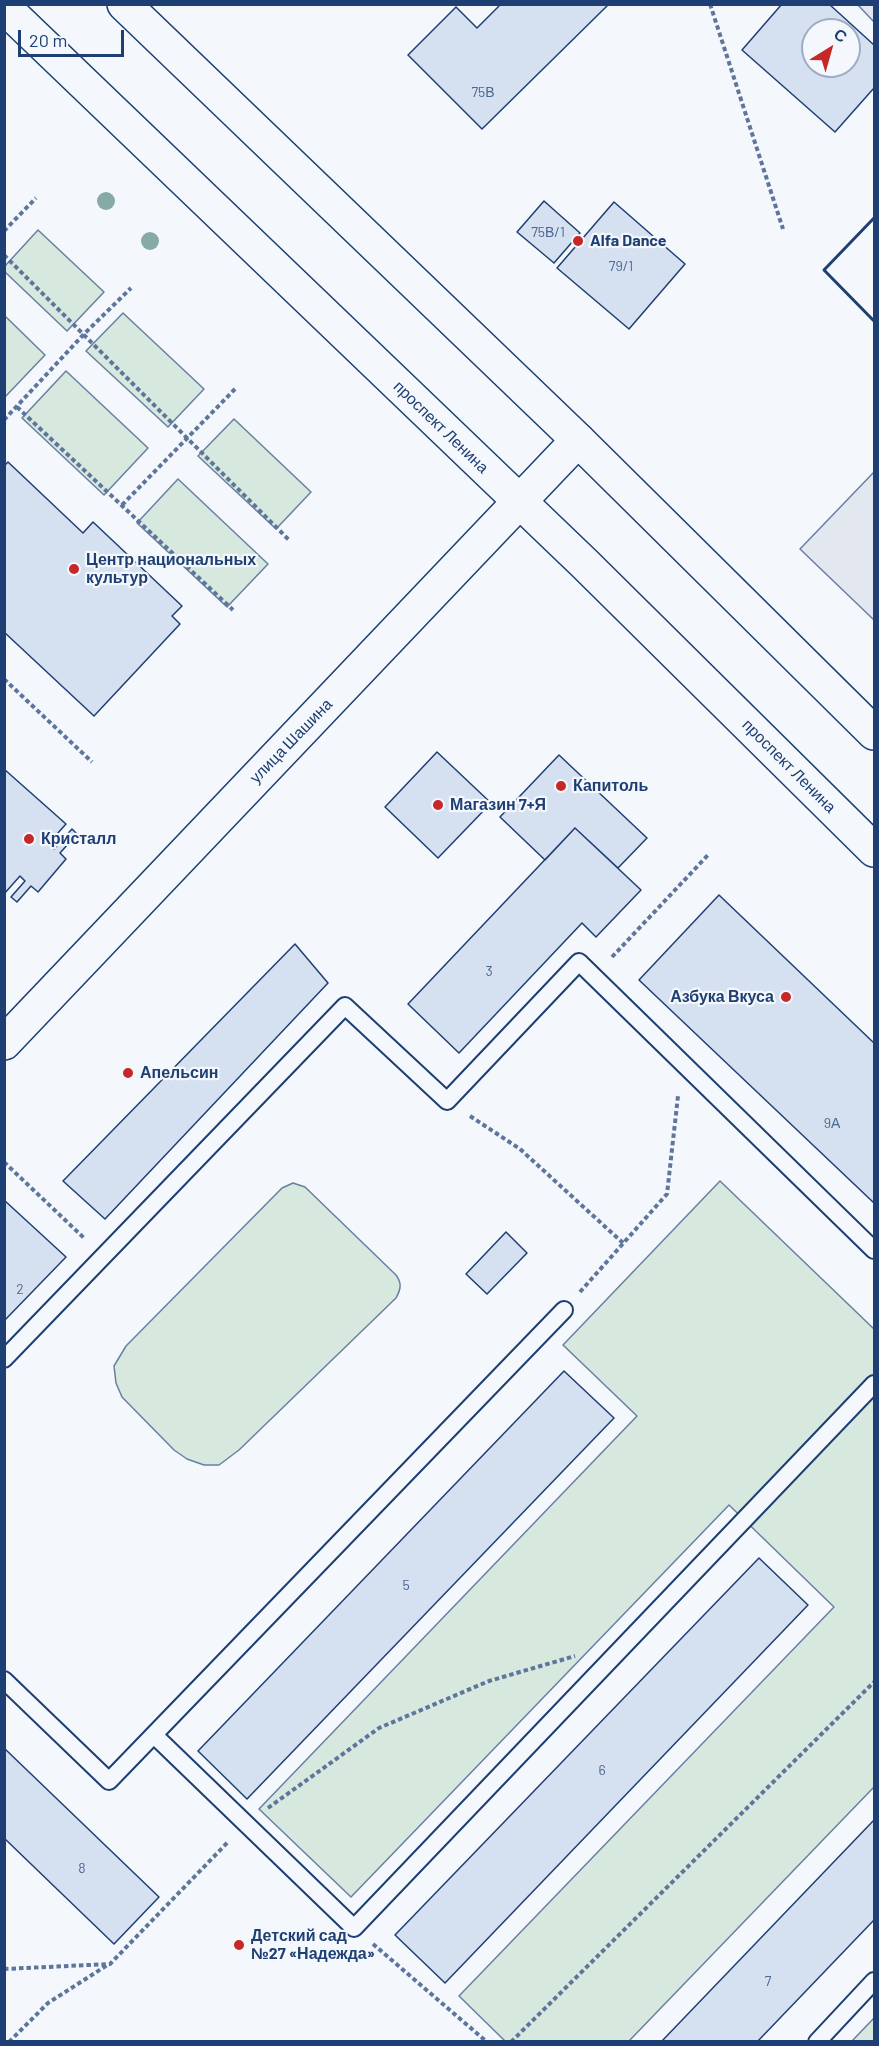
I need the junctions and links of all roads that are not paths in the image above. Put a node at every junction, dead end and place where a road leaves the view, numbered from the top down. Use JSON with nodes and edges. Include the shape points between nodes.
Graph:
{"nodes":[{"id":1,"x":124,"y":4,"type":"edge"},
{"id":2,"x":4,"y":7,"type":"edge"},
{"id":3,"x":579,"y":441,"type":"junction"},
{"id":4,"x":519,"y":502,"type":"junction"},
{"id":5,"x":874,"y":733,"type":"edge"},
{"id":6,"x":874,"y":850,"type":"edge"},
{"id":7,"x":4,"y":1042,"type":"edge"},
{"id":8,"x":874,"y":1250,"type":"edge"},
{"id":9,"x":564,"y":1310,"type":"road end"},
{"id":10,"x":4,"y":1359,"type":"edge"},
{"id":11,"x":874,"y":1384,"type":"edge"},
{"id":12,"x":4,"y":1680,"type":"edge"},
{"id":13,"x":154,"y":1735,"type":"junction"},
{"id":14,"x":874,"y":1981,"type":"edge"},
{"id":15,"x":817,"y":2042,"type":"edge"}],
"edges":[{"from":1,"to":3,"type":"main road"},
{"from":2,"to":4,"type":"main road","name":"проспект Ленина"},
{"from":3,"to":4,"type":"main road","name":"улица Шашина"},
{"from":3,"to":5,"type":"main road"},
{"from":4,"to":6,"type":"main road","name":"проспект Ленина"},
{"from":4,"to":7,"type":"main road","name":"улица Шашина"},
{"from":8,"to":10,"type":"lane","via":[[579,962],[447,1101],[345,1006]]},
{"from":9,"to":13,"type":"lane"},
{"from":11,"to":13,"type":"lane","via":[[354,1928]]},
{"from":12,"to":13,"type":"lane","via":[[110,1781]]},
{"from":14,"to":15,"type":"lane"}]}
